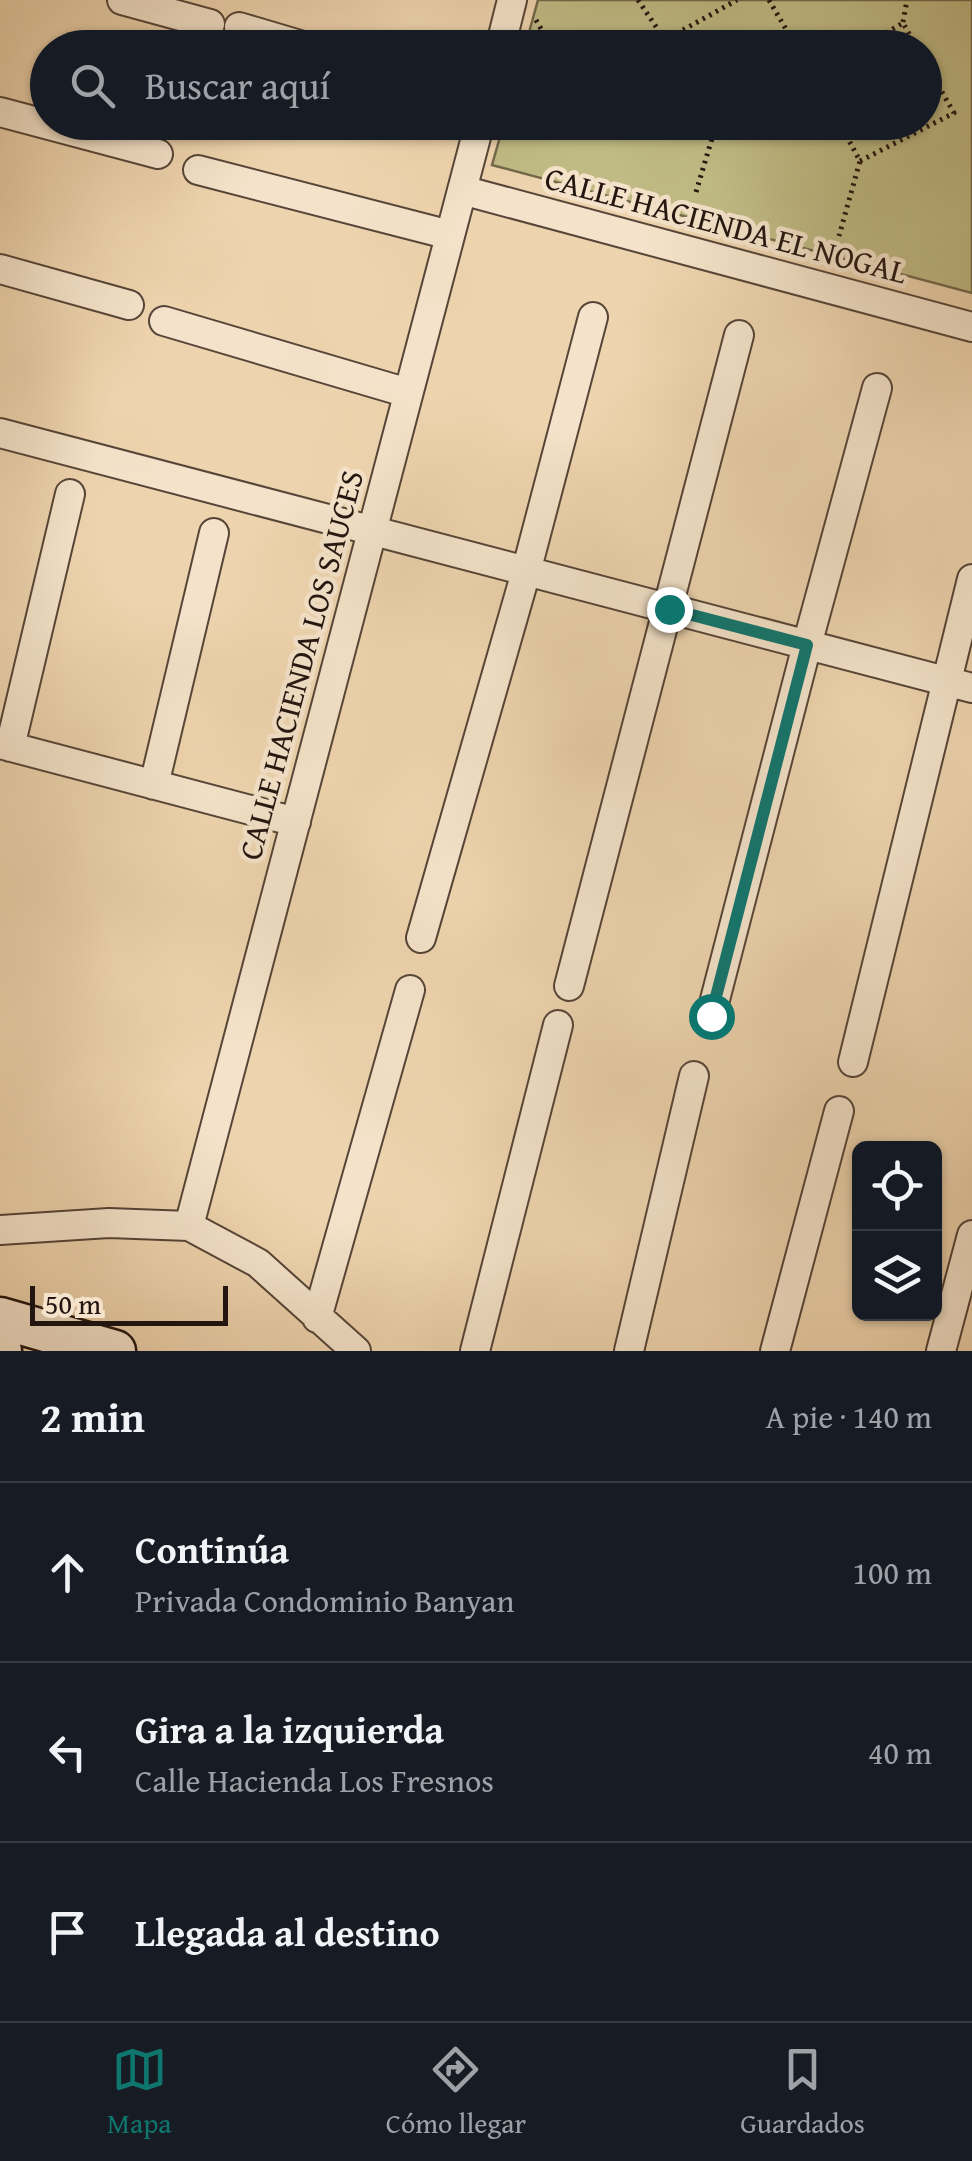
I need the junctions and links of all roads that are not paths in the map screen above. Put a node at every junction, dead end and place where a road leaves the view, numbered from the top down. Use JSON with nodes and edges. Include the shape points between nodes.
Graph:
{"nodes":[{"id":1,"x":122,"y":0,"type":"edge"},
{"id":2,"x":210,"y":24,"type":"dead end"},
{"id":3,"x":239,"y":28,"type":"dead end"},
{"id":4,"x":246,"y":30,"type":"edge"},
{"id":5,"x":0,"y":112,"type":"edge"},
{"id":6,"x":30,"y":120,"type":"edge"},
{"id":7,"x":105,"y":140,"type":"edge"},
{"id":8,"x":475,"y":140,"type":"edge"},
{"id":9,"x":158,"y":154,"type":"dead end"},
{"id":10,"x":198,"y":170,"type":"dead end"},
{"id":11,"x":462,"y":190,"type":"junction"},
{"id":12,"x":450,"y":236,"type":"junction"},
{"id":13,"x":0,"y":269,"type":"edge"},
{"id":14,"x":129,"y":305,"type":"dead end"},
{"id":15,"x":593,"y":318,"type":"dead end"},
{"id":16,"x":164,"y":322,"type":"dead end"},
{"id":17,"x":972,"y":327,"type":"edge"},
{"id":18,"x":738,"y":335,"type":"dead end"},
{"id":19,"x":876,"y":388,"type":"dead end"},
{"id":20,"x":408,"y":393,"type":"junction"},
{"id":21,"x":0,"y":433,"type":"edge"},
{"id":22,"x":70,"y":494,"type":"dead end"},
{"id":23,"x":214,"y":532,"type":"dead end"},
{"id":24,"x":372,"y":532,"type":"junction"},
{"id":25,"x":526,"y":572,"type":"junction"},
{"id":26,"x":972,"y":579,"type":"edge"},
{"id":27,"x":669,"y":609,"type":"junction"},
{"id":28,"x":807,"y":645,"type":"junction"},
{"id":29,"x":959,"y":685,"type":"edge"},
{"id":30,"x":5,"y":745,"type":"edge"},
{"id":31,"x":154,"y":785,"type":"junction"},
{"id":32,"x":296,"y":822,"type":"junction"},
{"id":33,"x":421,"y":938,"type":"dead end"},
{"id":34,"x":569,"y":986,"type":"dead end"},
{"id":35,"x":410,"y":990,"type":"dead end"},
{"id":36,"x":711,"y":1016,"type":"dead end"},
{"id":37,"x":558,"y":1026,"type":"dead end"},
{"id":38,"x":852,"y":1062,"type":"dead end"},
{"id":39,"x":694,"y":1076,"type":"dead end"},
{"id":40,"x":838,"y":1111,"type":"dead end"},
{"id":41,"x":189,"y":1226,"type":"junction"},
{"id":42,"x":0,"y":1230,"type":"edge"},
{"id":43,"x":972,"y":1235,"type":"edge"},
{"id":44,"x":0,"y":1318,"type":"edge"},
{"id":45,"x":317,"y":1318,"type":"junction"},
{"id":46,"x":115,"y":1351,"type":"edge"},
{"id":47,"x":356,"y":1351,"type":"edge"},
{"id":48,"x":475,"y":1351,"type":"edge"},
{"id":49,"x":629,"y":1351,"type":"edge"},
{"id":50,"x":776,"y":1351,"type":"edge"},
{"id":51,"x":942,"y":1351,"type":"edge"}],
"edges":[{"from":1,"to":2,"type":"street"},
{"from":3,"to":4,"type":"street"},
{"from":5,"to":6,"type":"street"},
{"from":7,"to":9,"type":"street"},
{"from":8,"to":11,"type":"street","name":"CALLE HACIENDA LOS SAUCES"},
{"from":10,"to":12,"type":"street"},
{"from":11,"to":12,"type":"street","name":"CALLE HACIENDA LOS SAUCES"},
{"from":11,"to":17,"type":"street","name":"CALLE HACIENDA EL NOGAL"},
{"from":12,"to":20,"type":"street","name":"CALLE HACIENDA LOS SAUCES"},
{"from":13,"to":14,"type":"street"},
{"from":15,"to":25,"type":"street"},
{"from":16,"to":20,"type":"street"},
{"from":18,"to":27,"type":"street"},
{"from":19,"to":28,"type":"street"},
{"from":20,"to":24,"type":"street","name":"CALLE HACIENDA LOS SAUCES"},
{"from":21,"to":24,"type":"street"},
{"from":22,"to":30,"type":"street"},
{"from":23,"to":31,"type":"street"},
{"from":24,"to":25,"type":"street"},
{"from":24,"to":32,"type":"street","name":"CALLE HACIENDA LOS SAUCES"},
{"from":25,"to":27,"type":"street"},
{"from":25,"to":33,"type":"street"},
{"from":26,"to":29,"type":"street"},
{"from":27,"to":28,"type":"street"},
{"from":27,"to":34,"type":"street"},
{"from":28,"to":29,"type":"street"},
{"from":28,"to":36,"type":"street"},
{"from":29,"to":38,"type":"street"},
{"from":30,"to":31,"type":"street"},
{"from":31,"to":32,"type":"street"},
{"from":32,"to":41,"type":"street","name":"CALLE HACIENDA LOS SAUCES"},
{"from":35,"to":45,"type":"street"},
{"from":37,"to":48,"type":"street"},
{"from":39,"to":49,"type":"street"},
{"from":40,"to":50,"type":"street"},
{"from":41,"to":42,"type":"street"},
{"from":41,"to":45,"type":"street","via":[[258,1263]]},
{"from":43,"to":51,"type":"street"},
{"from":44,"to":46,"type":"main road"},
{"from":45,"to":47,"type":"street"}]}
